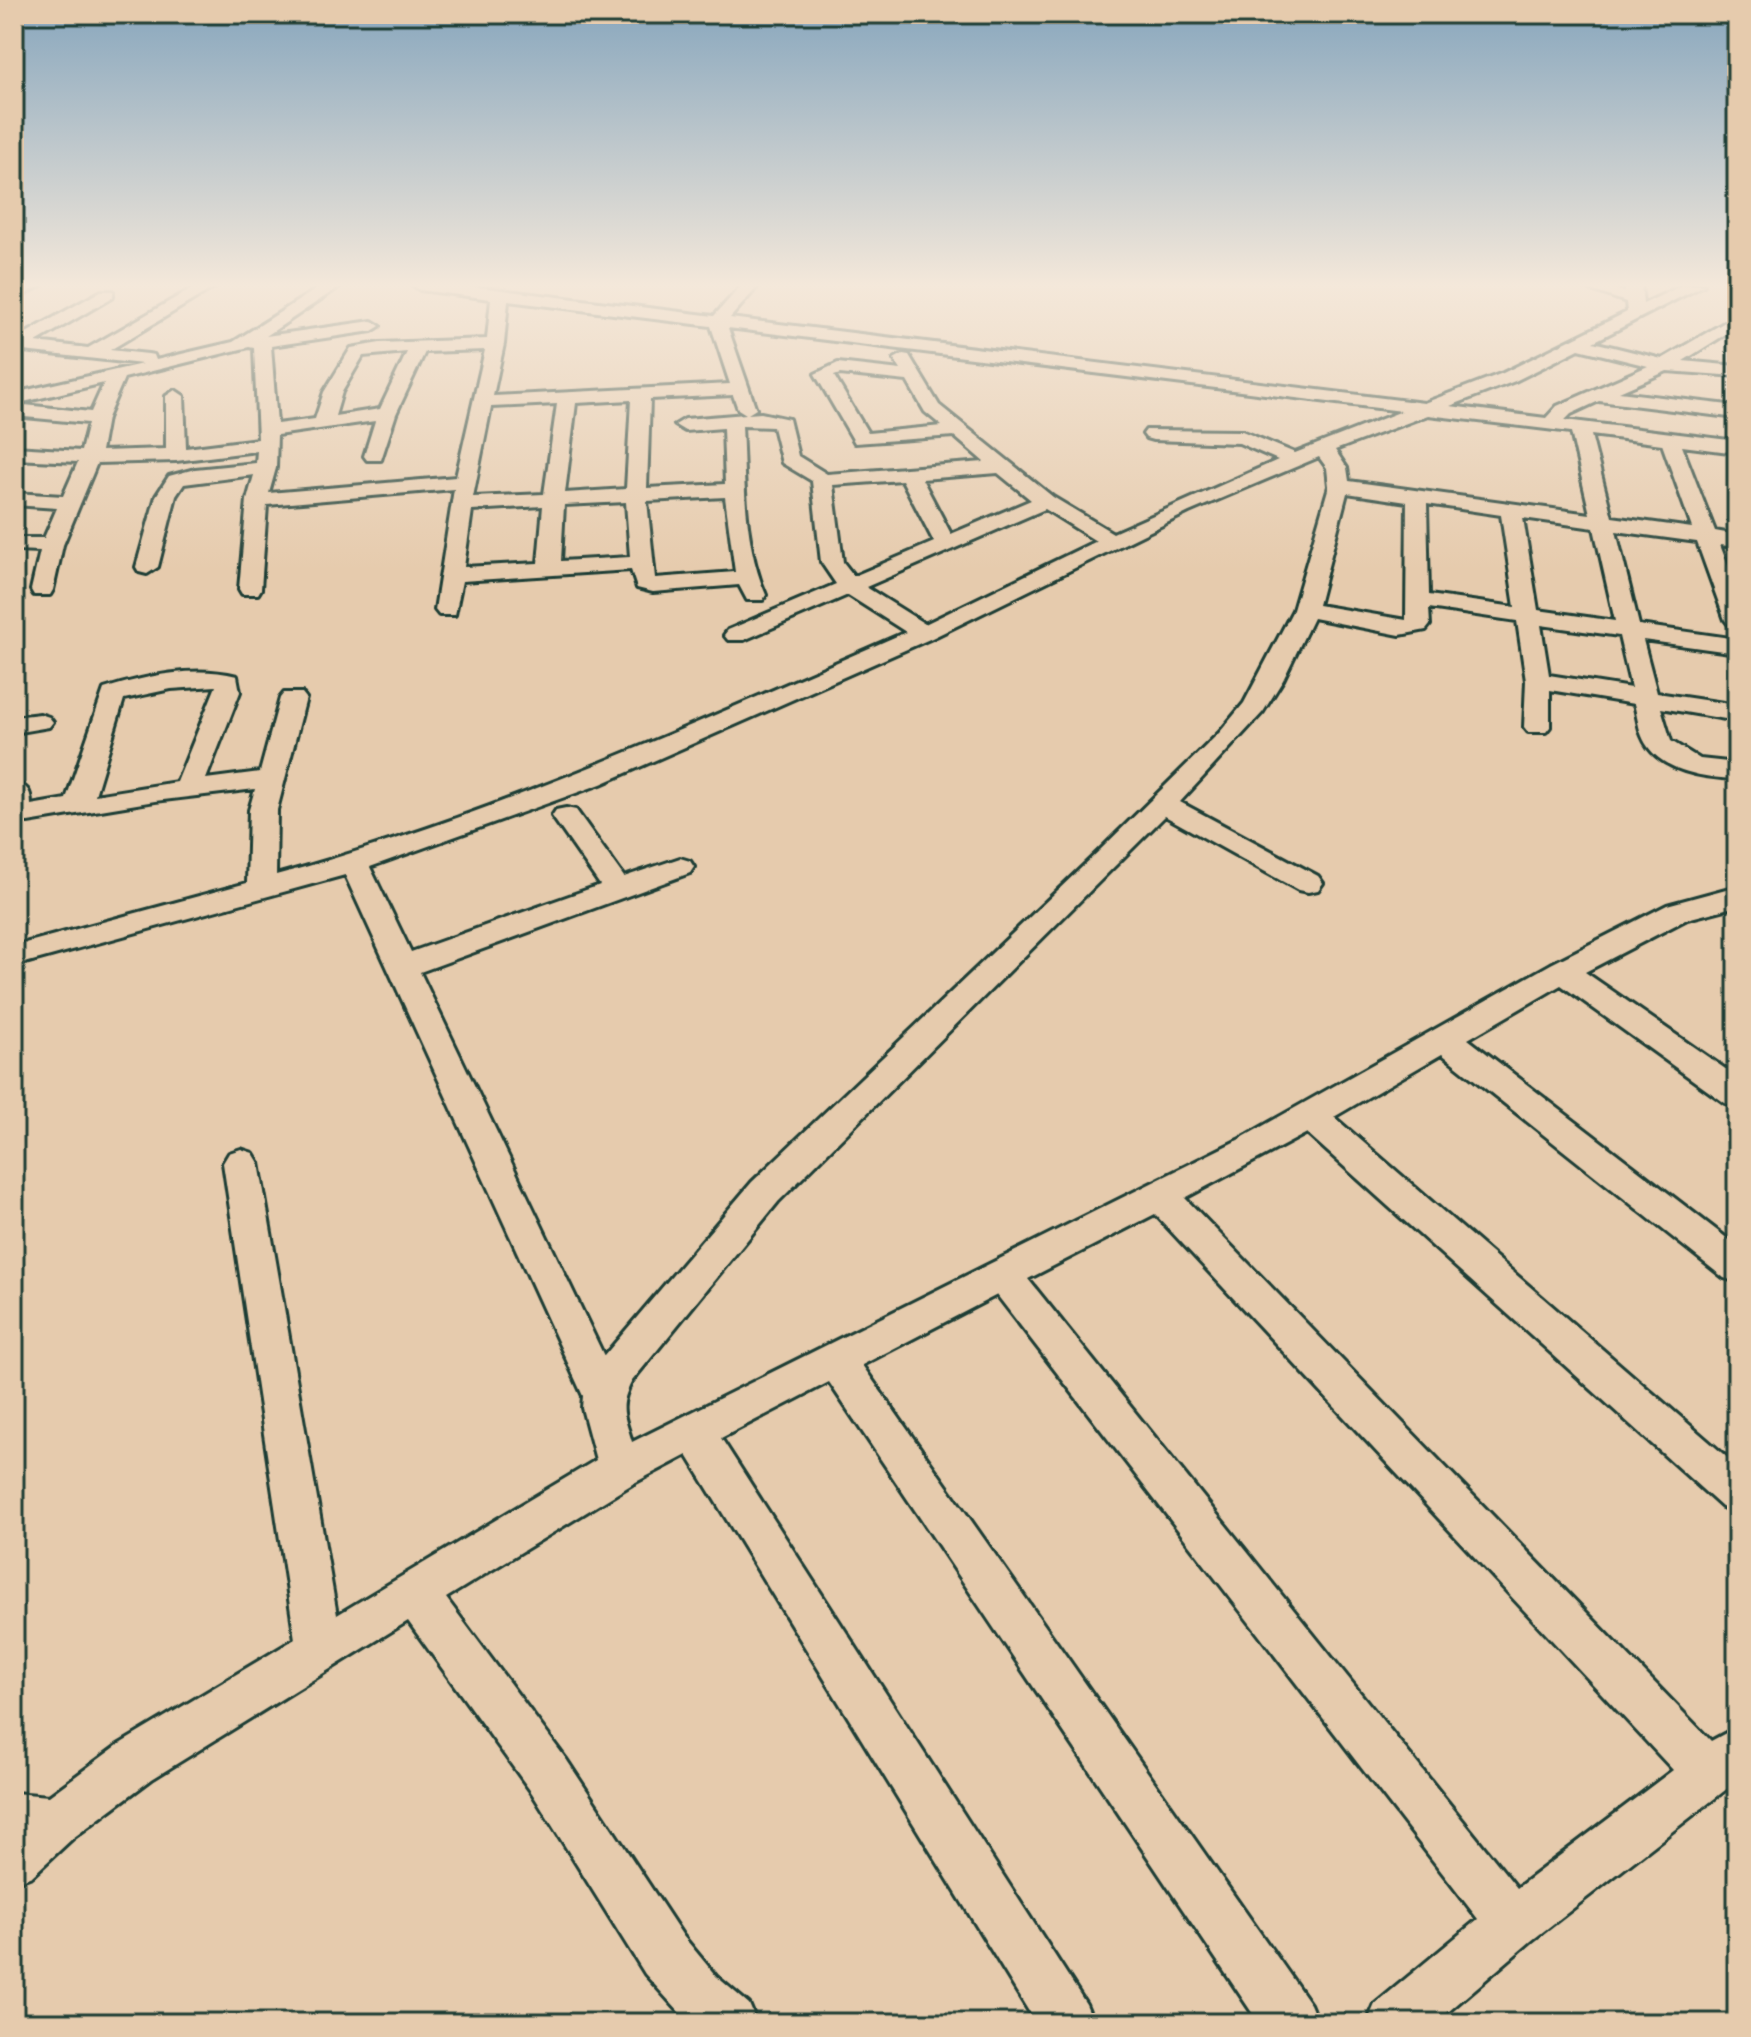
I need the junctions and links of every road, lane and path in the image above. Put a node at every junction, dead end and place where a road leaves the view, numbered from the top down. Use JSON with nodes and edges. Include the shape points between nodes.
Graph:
{"nodes":[{"id":1,"x":92,"y":380,"type":"edge"},
{"id":2,"x":114,"y":380,"type":"edge"},
{"id":3,"x":259,"y":380,"type":"edge"},
{"id":4,"x":340,"y":380,"type":"edge"},
{"id":5,"x":403,"y":380,"type":"edge"},
{"id":6,"x":488,"y":380,"type":"edge"},
{"id":7,"x":737,"y":380,"type":"edge"},
{"id":8,"x":828,"y":380,"type":"edge"},
{"id":9,"x":917,"y":380,"type":"edge"},
{"id":10,"x":1191,"y":380,"type":"edge"},
{"id":11,"x":1501,"y":380,"type":"edge"},
{"id":12,"x":1629,"y":380,"type":"edge"},
{"id":13,"x":740,"y":389,"type":"junction"},
{"id":14,"x":641,"y":392,"type":"junction"},
{"id":15,"x":1594,"y":395,"type":"junction"},
{"id":16,"x":175,"y":396,"type":"dead end"},
{"id":17,"x":567,"y":397,"type":"junction"},
{"id":18,"x":14,"y":399,"type":"edge"},
{"id":19,"x":483,"y":402,"type":"junction"},
{"id":20,"x":1425,"y":409,"type":"junction"},
{"id":21,"x":14,"y":410,"type":"edge"},
{"id":22,"x":1737,"y":412,"type":"edge"},
{"id":23,"x":387,"y":414,"type":"junction"},
{"id":24,"x":98,"y":418,"type":"junction"},
{"id":25,"x":742,"y":420,"type":"junction"},
{"id":26,"x":323,"y":423,"type":"junction"},
{"id":27,"x":1550,"y":424,"type":"junction"},
{"id":28,"x":685,"y":425,"type":"dead end"},
{"id":29,"x":1580,"y":428,"type":"junction"},
{"id":30,"x":958,"y":430,"type":"junction"},
{"id":31,"x":1153,"y":434,"type":"dead end"},
{"id":32,"x":267,"y":438,"type":"junction"},
{"id":33,"x":1670,"y":439,"type":"junction"},
{"id":34,"x":1737,"y":447,"type":"edge"},
{"id":35,"x":14,"y":453,"type":"edge"},
{"id":36,"x":1309,"y":454,"type":"junction"},
{"id":37,"x":176,"y":455,"type":"junction"},
{"id":38,"x":374,"y":456,"type":"dead end"},
{"id":39,"x":90,"y":457,"type":"junction"},
{"id":40,"x":1002,"y":467,"type":"junction"},
{"id":41,"x":266,"y":468,"type":"junction"},
{"id":42,"x":909,"y":474,"type":"junction"},
{"id":43,"x":822,"y":480,"type":"junction"},
{"id":44,"x":465,"y":482,"type":"junction"},
{"id":45,"x":1339,"y":486,"type":"junction"},
{"id":46,"x":736,"y":490,"type":"junction"},
{"id":47,"x":636,"y":495,"type":"junction"},
{"id":48,"x":1417,"y":496,"type":"junction"},
{"id":49,"x":14,"y":499,"type":"edge"},
{"id":50,"x":554,"y":499,"type":"junction"},
{"id":51,"x":257,"y":500,"type":"junction"},
{"id":52,"x":1046,"y":501,"type":"junction"},
{"id":53,"x":68,"y":503,"type":"junction"},
{"id":54,"x":463,"y":504,"type":"junction"},
{"id":55,"x":1511,"y":510,"type":"junction"},
{"id":56,"x":1604,"y":522,"type":"junction"},
{"id":57,"x":1706,"y":536,"type":"junction"},
{"id":58,"x":1111,"y":541,"type":"junction"},
{"id":59,"x":1737,"y":541,"type":"edge"},
{"id":60,"x":945,"y":542,"type":"junction"},
{"id":61,"x":14,"y":544,"type":"edge"},
{"id":62,"x":52,"y":545,"type":"junction"},
{"id":63,"x":641,"y":563,"type":"junction"},
{"id":64,"x":147,"y":567,"type":"dead end"},
{"id":65,"x":549,"y":569,"type":"junction"},
{"id":66,"x":451,"y":575,"type":"junction"},
{"id":67,"x":746,"y":578,"type":"junction"},
{"id":68,"x":848,"y":585,"type":"junction"},
{"id":69,"x":250,"y":589,"type":"dead end"},
{"id":70,"x":42,"y":590,"type":"dead end"},
{"id":71,"x":1419,"y":600,"type":"junction"},
{"id":72,"x":447,"y":610,"type":"dead end"},
{"id":73,"x":1305,"y":610,"type":"junction"},
{"id":74,"x":1525,"y":614,"type":"junction"},
{"id":75,"x":770,"y":618,"type":"junction"},
{"id":76,"x":1737,"y":620,"type":"edge"},
{"id":77,"x":1630,"y":630,"type":"junction"},
{"id":78,"x":924,"y":633,"type":"junction"},
{"id":79,"x":736,"y":635,"type":"dead end"},
{"id":80,"x":1737,"y":646,"type":"edge"},
{"id":81,"x":1538,"y":681,"type":"junction"},
{"id":82,"x":293,"y":698,"type":"dead end"},
{"id":83,"x":1646,"y":700,"type":"junction"},
{"id":84,"x":1737,"y":713,"type":"edge"},
{"id":85,"x":1537,"y":727,"type":"dead end"},
{"id":86,"x":1737,"y":771,"type":"edge"},
{"id":87,"x":271,"y":779,"type":"junction"},
{"id":88,"x":188,"y":789,"type":"junction"},
{"id":89,"x":14,"y":791,"type":"edge"},
{"id":90,"x":1161,"y":803,"type":"junction"},
{"id":91,"x":78,"y":805,"type":"junction"},
{"id":92,"x":566,"y":816,"type":"dead end"},
{"id":93,"x":354,"y":863,"type":"junction"},
{"id":94,"x":680,"y":867,"type":"dead end"},
{"id":95,"x":1308,"y":883,"type":"dead end"},
{"id":96,"x":261,"y":888,"type":"junction"},
{"id":97,"x":617,"y":889,"type":"junction"},
{"id":98,"x":1736,"y":898,"type":"edge"},
{"id":99,"x":14,"y":956,"type":"edge"},
{"id":100,"x":402,"y":967,"type":"junction"},
{"id":101,"x":1562,"y":971,"type":"junction"},
{"id":102,"x":1444,"y":1038,"type":"junction"},
{"id":103,"x":1737,"y":1094,"type":"edge"},
{"id":104,"x":1309,"y":1115,"type":"junction"},
{"id":105,"x":241,"y":1163,"type":"dead end"},
{"id":106,"x":1159,"y":1195,"type":"junction"},
{"id":107,"x":1737,"y":1267,"type":"edge"},
{"id":108,"x":1002,"y":1274,"type":"junction"},
{"id":109,"x":835,"y":1359,"type":"junction"},
{"id":110,"x":603,"y":1396,"type":"junction"},
{"id":111,"x":694,"y":1431,"type":"junction"},
{"id":112,"x":619,"y":1469,"type":"junction"},
{"id":113,"x":1737,"y":1493,"type":"edge"},
{"id":114,"x":415,"y":1593,"type":"junction"},
{"id":115,"x":320,"y":1650,"type":"junction"},
{"id":116,"x":1723,"y":1762,"type":"edge"},
{"id":117,"x":35,"y":1819,"type":"edge"},
{"id":118,"x":14,"y":1858,"type":"edge"},
{"id":119,"x":1513,"y":1923,"type":"junction"},
{"id":120,"x":730,"y":2023,"type":"edge"},
{"id":121,"x":1067,"y":2023,"type":"edge"},
{"id":122,"x":1291,"y":2023,"type":"edge"},
{"id":123,"x":1394,"y":2023,"type":"edge"}],
"edges":[{"from":1,"to":18,"type":"street"},
{"from":2,"to":24,"type":"street"},
{"from":3,"to":32,"type":"street"},
{"from":4,"to":26,"type":"street"},
{"from":5,"to":23,"type":"street"},
{"from":6,"to":19,"type":"street"},
{"from":7,"to":13,"type":"street"},
{"from":8,"to":30,"type":"street","via":[[862,439]]},
{"from":9,"to":30,"type":"street","via":[[928,403]]},
{"from":10,"to":20,"type":"street"},
{"from":11,"to":20,"type":"street"},
{"from":12,"to":15,"type":"street"},
{"from":13,"to":14,"type":"street"},
{"from":13,"to":25,"type":"street"},
{"from":14,"to":17,"type":"street"},
{"from":14,"to":47,"type":"street"},
{"from":15,"to":22,"type":"street"},
{"from":15,"to":27,"type":"street"},
{"from":16,"to":37,"type":"street"},
{"from":17,"to":19,"type":"street"},
{"from":17,"to":50,"type":"street"},
{"from":19,"to":44,"type":"street"},
{"from":20,"to":27,"type":"street"},
{"from":20,"to":36,"type":"street"},
{"from":21,"to":24,"type":"street"},
{"from":23,"to":26,"type":"street"},
{"from":23,"to":38,"type":"street"},
{"from":24,"to":39,"type":"street"},
{"from":25,"to":28,"type":"street"},
{"from":25,"to":43,"type":"street","via":[[782,423],[787,456]]},
{"from":25,"to":46,"type":"street"},
{"from":26,"to":32,"type":"street"},
{"from":27,"to":29,"type":"street"},
{"from":29,"to":33,"type":"street"},
{"from":29,"to":56,"type":"street"},
{"from":30,"to":40,"type":"street"},
{"from":31,"to":36,"type":"street","via":[[1242,437]]},
{"from":32,"to":37,"type":"street"},
{"from":32,"to":41,"type":"street"},
{"from":33,"to":34,"type":"street"},
{"from":33,"to":57,"type":"street"},
{"from":35,"to":39,"type":"street"},
{"from":36,"to":45,"type":"street","via":[[1337,468]]},
{"from":36,"to":58,"type":"street"},
{"from":37,"to":39,"type":"street"},
{"from":39,"to":53,"type":"street"},
{"from":40,"to":42,"type":"street"},
{"from":40,"to":52,"type":"street"},
{"from":41,"to":51,"type":"street"},
{"from":41,"to":64,"type":"street","via":[[176,480],[166,496]]},
{"from":42,"to":43,"type":"street"},
{"from":42,"to":60,"type":"street"},
{"from":43,"to":68,"type":"street","via":[[832,562]]},
{"from":44,"to":51,"type":"street"},
{"from":44,"to":54,"type":"street"},
{"from":45,"to":48,"type":"street"},
{"from":45,"to":73,"type":"street"},
{"from":46,"to":47,"type":"street"},
{"from":46,"to":67,"type":"street"},
{"from":47,"to":50,"type":"street"},
{"from":47,"to":63,"type":"street"},
{"from":48,"to":55,"type":"street"},
{"from":48,"to":71,"type":"street"},
{"from":49,"to":53,"type":"street"},
{"from":50,"to":54,"type":"street"},
{"from":50,"to":65,"type":"street"},
{"from":51,"to":69,"type":"street"},
{"from":52,"to":58,"type":"street"},
{"from":52,"to":60,"type":"street"},
{"from":53,"to":62,"type":"street"},
{"from":54,"to":66,"type":"street"},
{"from":55,"to":56,"type":"street"},
{"from":55,"to":74,"type":"street"},
{"from":56,"to":57,"type":"street"},
{"from":56,"to":77,"type":"street"},
{"from":57,"to":59,"type":"street"},
{"from":57,"to":76,"type":"street"},
{"from":58,"to":78,"type":"street"},
{"from":60,"to":68,"type":"street"},
{"from":61,"to":62,"type":"street"},
{"from":62,"to":70,"type":"street"},
{"from":63,"to":65,"type":"street"},
{"from":63,"to":67,"type":"street","via":[[645,583],[653,585]]},
{"from":65,"to":66,"type":"street"},
{"from":66,"to":72,"type":"street"},
{"from":67,"to":75,"type":"street"},
{"from":68,"to":75,"type":"street"},
{"from":68,"to":78,"type":"street"},
{"from":71,"to":73,"type":"street","via":[[1420,622],[1408,628]]},
{"from":71,"to":74,"type":"street"},
{"from":73,"to":90,"type":"street","via":[[1254,707]]},
{"from":74,"to":77,"type":"street"},
{"from":74,"to":81,"type":"street"},
{"from":75,"to":79,"type":"street"},
{"from":77,"to":80,"type":"street"},
{"from":77,"to":83,"type":"street"},
{"from":78,"to":93,"type":"street","via":[[592,778]]},
{"from":81,"to":83,"type":"street"},
{"from":81,"to":85,"type":"street"},
{"from":82,"to":87,"type":"street"},
{"from":83,"to":84,"type":"street"},
{"from":83,"to":86,"type":"street","via":[[1655,737],[1667,753]]},
{"from":87,"to":88,"type":"street"},
{"from":87,"to":96,"type":"street","via":[[260,841]]},
{"from":88,"to":91,"type":"street"},
{"from":88,"to":91,"type":"street","via":[[228,681],[193,680],[113,694]]},
{"from":89,"to":91,"type":"street","via":[[19,814]]},
{"from":90,"to":95,"type":"street"},
{"from":90,"to":110,"type":"street","via":[[765,1192],[618,1369]]},
{"from":92,"to":97,"type":"street"},
{"from":93,"to":96,"type":"street"},
{"from":93,"to":100,"type":"street"},
{"from":94,"to":97,"type":"street"},
{"from":96,"to":99,"type":"street"},
{"from":97,"to":100,"type":"street"},
{"from":98,"to":101,"type":"street","via":[[1677,912]]},
{"from":100,"to":110,"type":"street"},
{"from":101,"to":102,"type":"street"},
{"from":101,"to":103,"type":"street"},
{"from":102,"to":104,"type":"street"},
{"from":102,"to":107,"type":"street"},
{"from":104,"to":106,"type":"street"},
{"from":104,"to":113,"type":"street"},
{"from":105,"to":115,"type":"street"},
{"from":106,"to":108,"type":"street"},
{"from":106,"to":116,"type":"street"},
{"from":108,"to":109,"type":"street"},
{"from":108,"to":119,"type":"street"},
{"from":109,"to":111,"type":"street"},
{"from":109,"to":122,"type":"street"},
{"from":110,"to":112,"type":"street"},
{"from":111,"to":112,"type":"street"},
{"from":111,"to":121,"type":"street"},
{"from":112,"to":114,"type":"street"},
{"from":114,"to":115,"type":"street"},
{"from":114,"to":120,"type":"street","via":[[549,1776],[664,1955],[697,1995]]},
{"from":115,"to":117,"type":"street"},
{"from":116,"to":119,"type":"street"},
{"from":117,"to":118,"type":"street"},
{"from":119,"to":123,"type":"street"}]}
